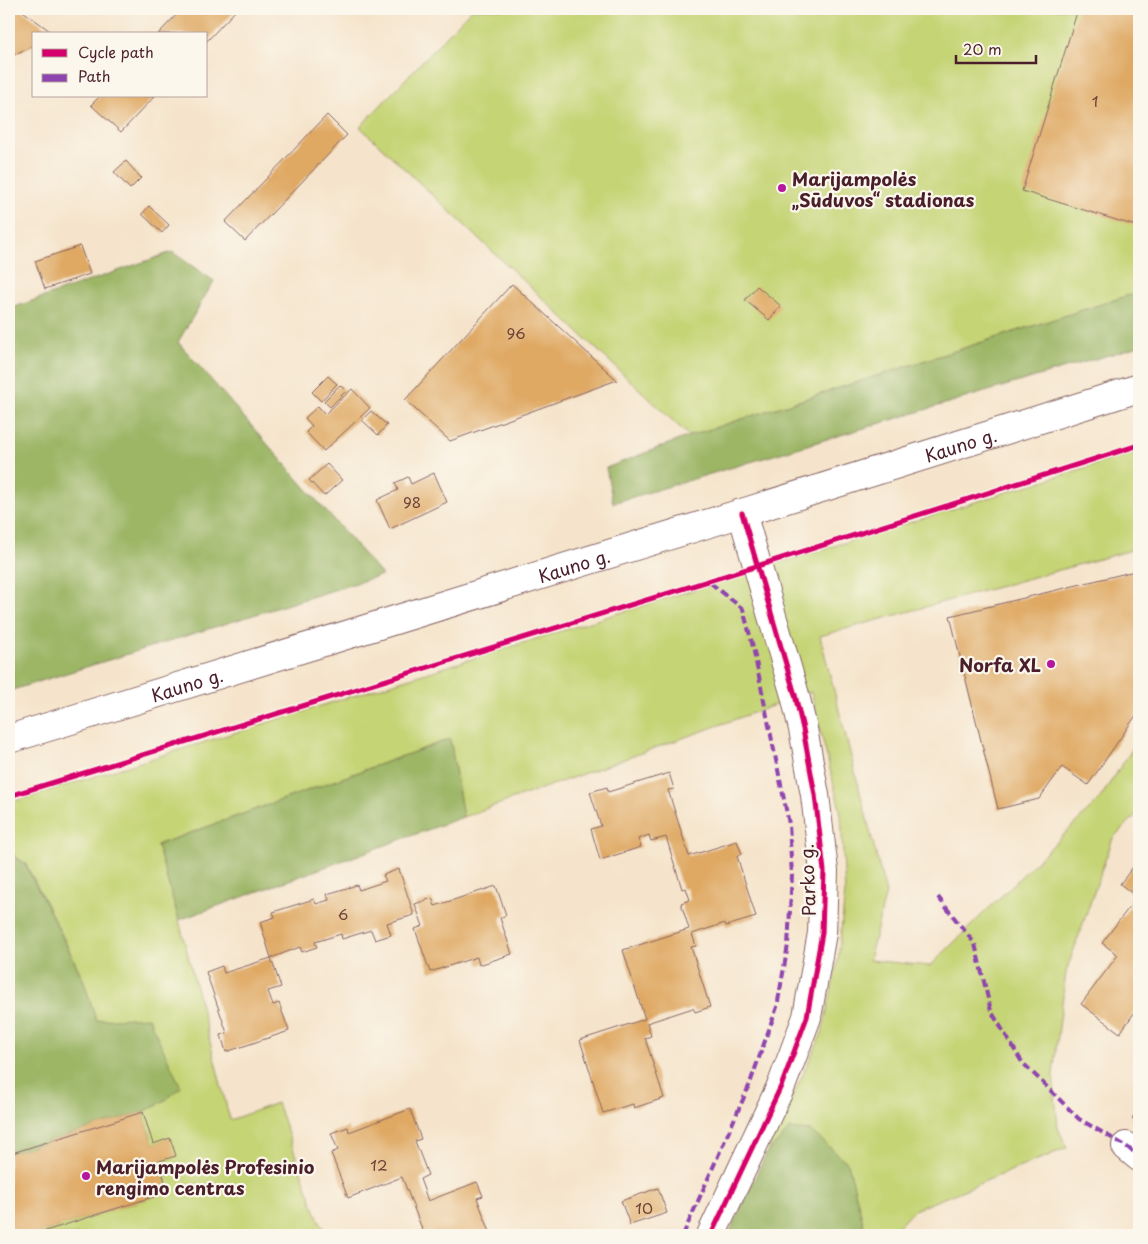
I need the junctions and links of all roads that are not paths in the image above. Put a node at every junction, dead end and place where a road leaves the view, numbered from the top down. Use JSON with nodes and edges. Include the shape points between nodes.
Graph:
{"nodes":[{"id":1,"x":1139,"y":388,"type":"edge"},
{"id":2,"x":742,"y":513,"type":"junction"},
{"id":3,"x":9,"y":739,"type":"edge"},
{"id":4,"x":711,"y":1235,"type":"edge"}],
"edges":[{"from":1,"to":2,"type":"main road","name":"Kauno g."},
{"from":2,"to":3,"type":"main road","name":"Kauno g."},
{"from":2,"to":4,"type":"main road","name":"Parko g.","via":[[803,729],[824,871],[822,933],[807,1017],[782,1084]]}]}
